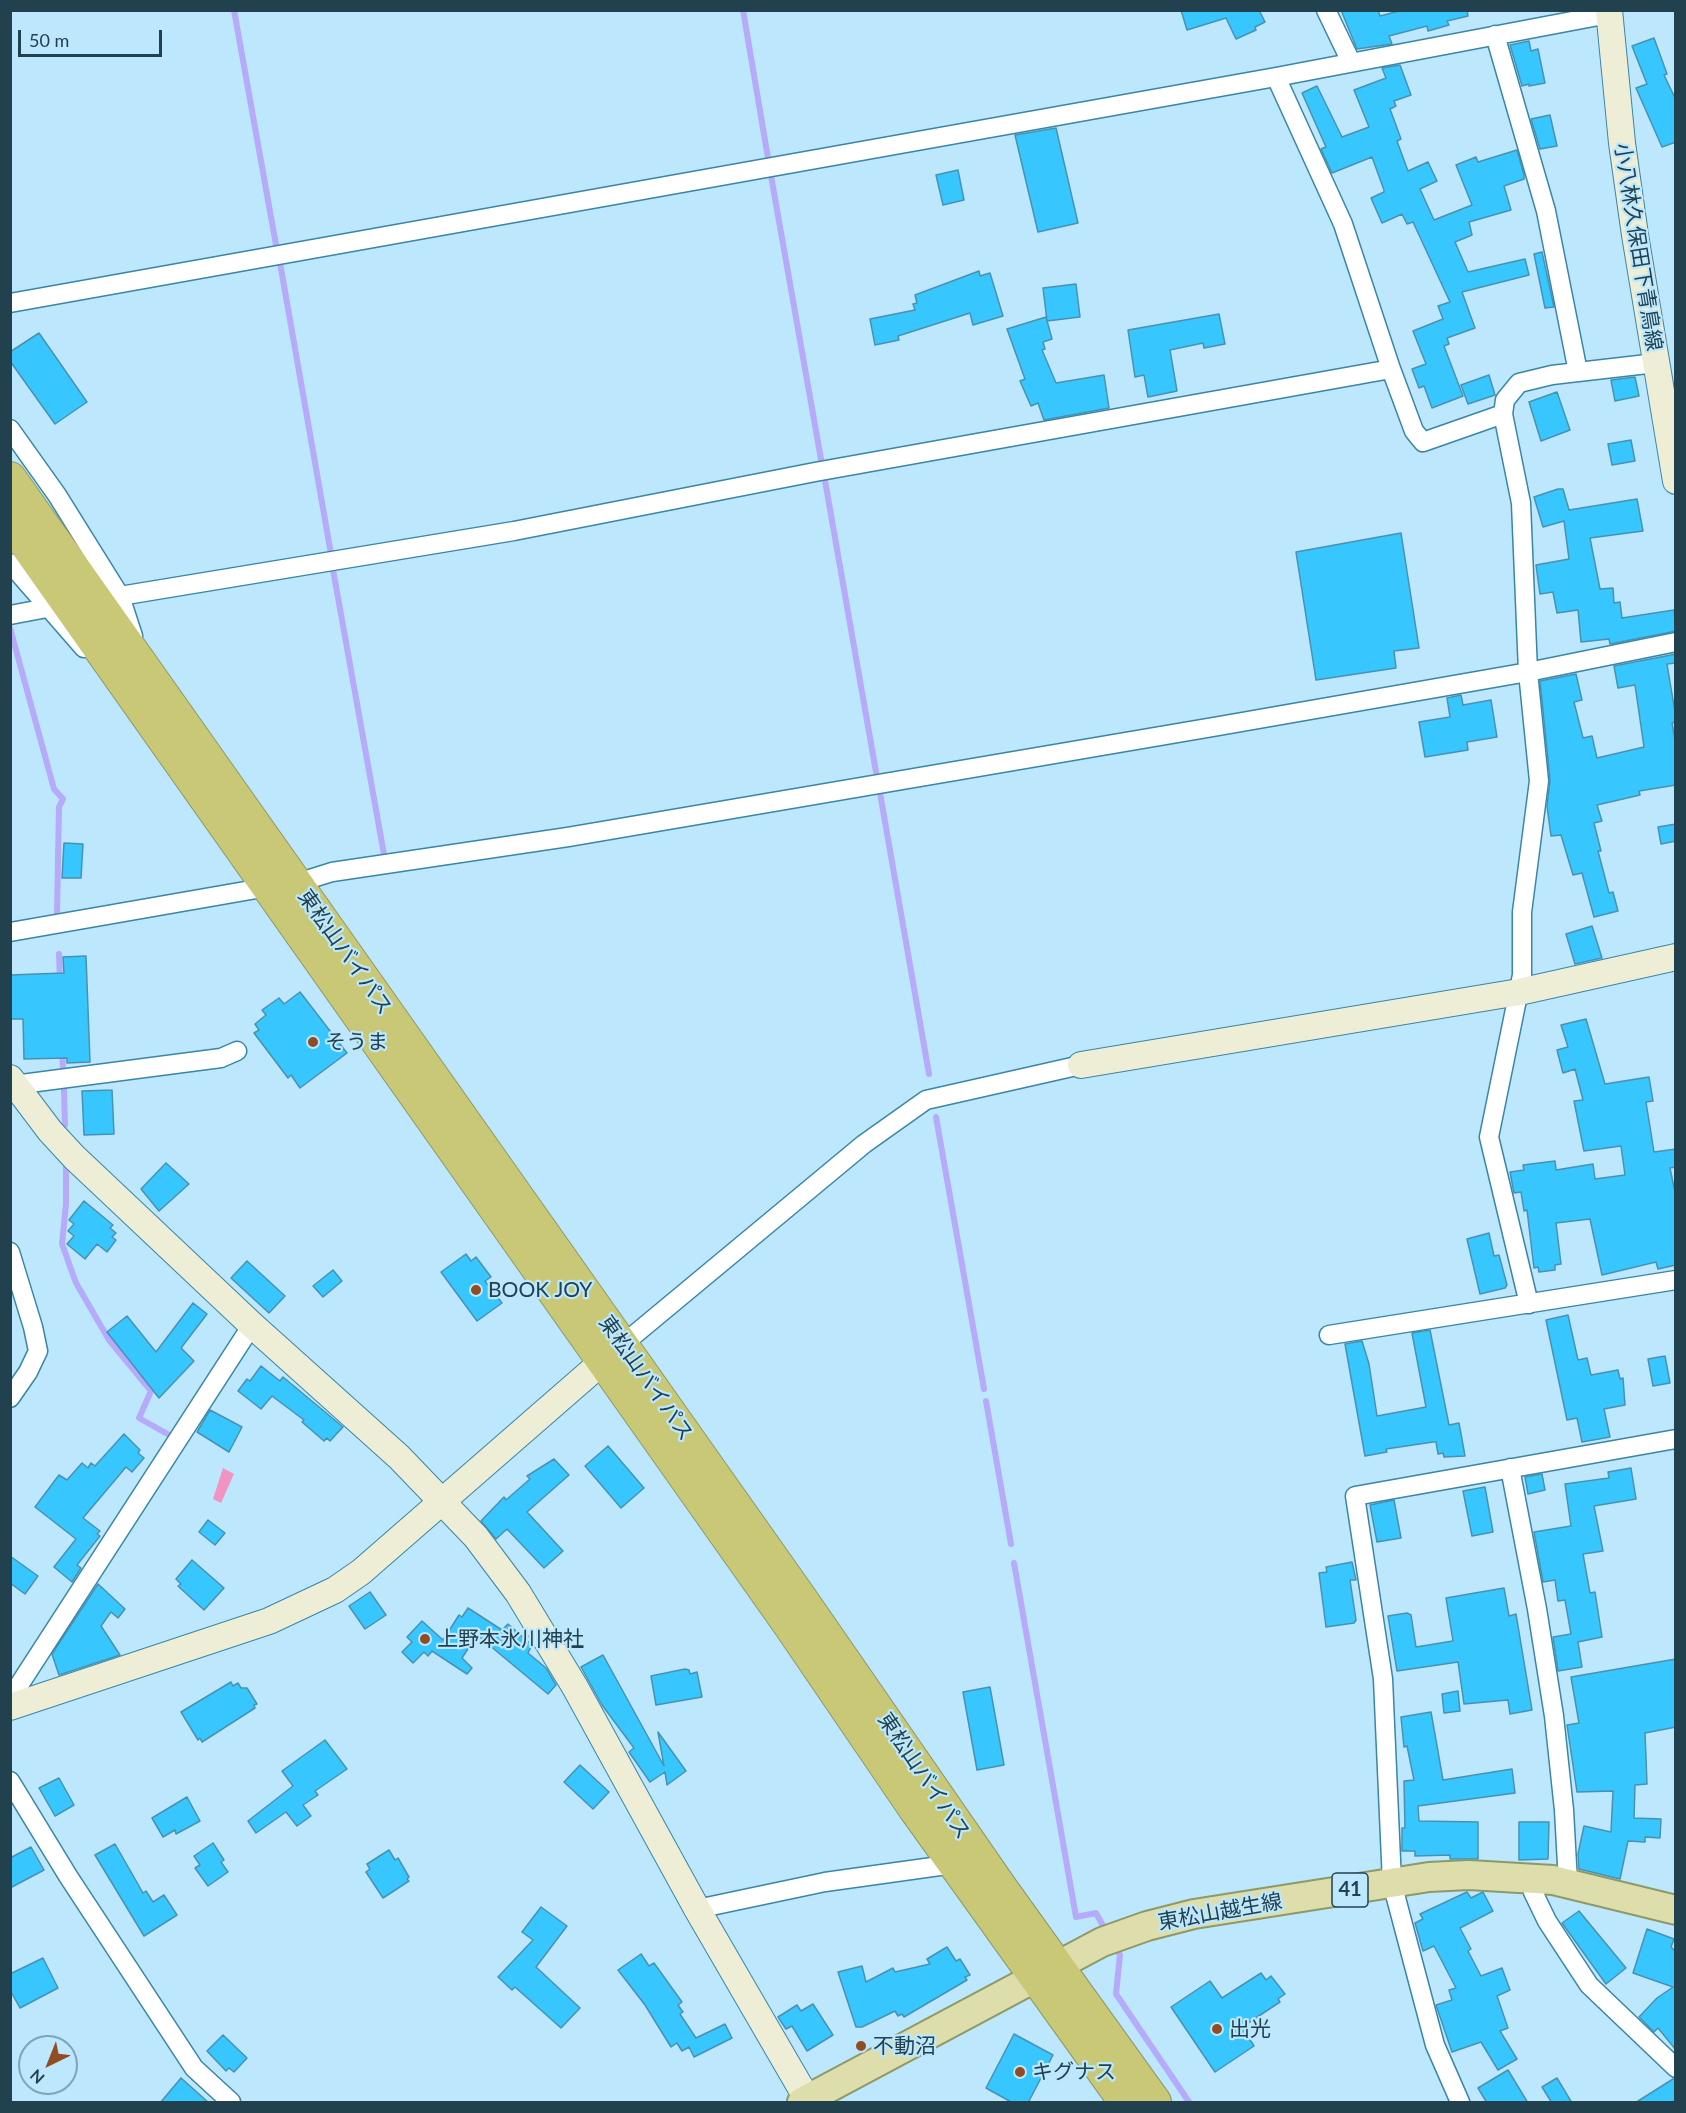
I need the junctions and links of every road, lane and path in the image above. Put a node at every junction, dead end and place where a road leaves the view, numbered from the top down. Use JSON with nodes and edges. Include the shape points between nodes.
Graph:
{"nodes":[{"id":1,"x":1326,"y":10,"type":"edge"},
{"id":2,"x":1609,"y":12,"type":"edge"},
{"id":3,"x":1495,"y":35,"type":"junction"},
{"id":4,"x":1351,"y":62,"type":"junction"},
{"id":5,"x":1276,"y":77,"type":"junction"},
{"id":6,"x":10,"y":303,"type":"edge"},
{"id":7,"x":1656,"y":363,"type":"junction"},
{"id":8,"x":1391,"y":369,"type":"junction"},
{"id":9,"x":1578,"y":372,"type":"junction"},
{"id":10,"x":1503,"y":414,"type":"junction"},
{"id":11,"x":10,"y":429,"type":"edge"},
{"id":12,"x":10,"y":478,"type":"edge"},
{"id":13,"x":1676,"y":482,"type":"edge"},
{"id":14,"x":20,"y":514,"type":"edge"},
{"id":15,"x":10,"y":563,"type":"edge"},
{"id":16,"x":120,"y":596,"type":"junction"},
{"id":17,"x":47,"y":608,"type":"junction"},
{"id":18,"x":10,"y":615,"type":"edge"},
{"id":19,"x":1676,"y":642,"type":"edge"},
{"id":20,"x":144,"y":665,"type":"junction"},
{"id":21,"x":1528,"y":672,"type":"junction"},
{"id":22,"x":143,"y":707,"type":"junction"},
{"id":23,"x":282,"y":885,"type":"junction"},
{"id":24,"x":10,"y":932,"type":"edge"},
{"id":25,"x":1676,"y":957,"type":"edge"},
{"id":26,"x":1519,"y":992,"type":"junction"},
{"id":27,"x":237,"y":1051,"type":"dead end"},
{"id":28,"x":1081,"y":1065,"type":"joint"},
{"id":29,"x":12,"y":1084,"type":"edge"},
{"id":30,"x":10,"y":1252,"type":"edge"},
{"id":31,"x":1676,"y":1280,"type":"edge"},
{"id":32,"x":1529,"y":1304,"type":"junction"},
{"id":33,"x":252,"y":1325,"type":"junction"},
{"id":34,"x":1329,"y":1335,"type":"dead end"},
{"id":35,"x":612,"y":1353,"type":"junction"},
{"id":36,"x":10,"y":1398,"type":"edge"},
{"id":37,"x":1676,"y":1439,"type":"edge"},
{"id":38,"x":1510,"y":1468,"type":"junction"},
{"id":39,"x":443,"y":1500,"type":"junction"},
{"id":40,"x":10,"y":1699,"type":"edge"},
{"id":41,"x":10,"y":1707,"type":"edge"},
{"id":42,"x":10,"y":1781,"type":"edge"},
{"id":43,"x":954,"y":1864,"type":"junction"},
{"id":44,"x":1531,"y":1877,"type":"junction"},
{"id":45,"x":1568,"y":1882,"type":"junction"},
{"id":46,"x":1392,"y":1883,"type":"junction"},
{"id":47,"x":697,"y":1909,"type":"junction"},
{"id":48,"x":1676,"y":1910,"type":"edge"},
{"id":49,"x":1047,"y":1971,"type":"junction"},
{"id":50,"x":1676,"y":2068,"type":"edge"},
{"id":51,"x":806,"y":2102,"type":"edge"},
{"id":52,"x":231,"y":2103,"type":"edge"},
{"id":53,"x":1125,"y":2103,"type":"edge"},
{"id":54,"x":1155,"y":2103,"type":"edge"},
{"id":55,"x":1460,"y":2103,"type":"edge"}],
"edges":[{"from":1,"to":4,"type":"street"},
{"from":2,"to":3,"type":"street"},
{"from":2,"to":7,"type":"street","name":"小八林久保田下青鳥線","via":[[1624,155]]},
{"from":3,"to":4,"type":"street"},
{"from":3,"to":9,"type":"street","via":[[1546,212]]},
{"from":4,"to":5,"type":"street"},
{"from":5,"to":6,"type":"street"},
{"from":5,"to":8,"type":"street","via":[[1343,224]]},
{"from":7,"to":9,"type":"street"},
{"from":7,"to":13,"type":"street","name":"小八林久保田下青鳥線"},
{"from":8,"to":10,"type":"street","via":[[1414,430],[1423,442]]},
{"from":8,"to":16,"type":"street","via":[[815,472],[514,531]]},
{"from":9,"to":10,"type":"street","via":[[1519,382],[1505,400]]},
{"from":10,"to":21,"type":"street","via":[[1521,502]]},
{"from":11,"to":16,"type":"street"},
{"from":12,"to":14,"type":"highway","name":"東松山バイパス"},
{"from":14,"to":20,"type":"highway","name":"東松山バイパス"},
{"from":14,"to":22,"type":"highway","name":"東松山バイパス"},
{"from":15,"to":17,"type":"street"},
{"from":16,"to":20,"type":"street"},
{"from":17,"to":18,"type":"street"},
{"from":17,"to":22,"type":"street","via":[[110,678]]},
{"from":19,"to":21,"type":"street"},
{"from":20,"to":23,"type":"highway","name":"東松山バイパス"},
{"from":21,"to":23,"type":"street","via":[[580,835],[332,872]]},
{"from":21,"to":26,"type":"street","via":[[1539,781],[1522,912]]},
{"from":22,"to":23,"type":"highway","name":"東松山バイパス"},
{"from":23,"to":24,"type":"street"},
{"from":23,"to":35,"type":"highway","name":"東松山バイパス"},
{"from":25,"to":26,"type":"street"},
{"from":26,"to":28,"type":"street"},
{"from":26,"to":32,"type":"street","via":[[1489,1137]]},
{"from":27,"to":29,"type":"street","via":[[221,1058]]},
{"from":28,"to":35,"type":"street","via":[[926,1100],[864,1144]]},
{"from":29,"to":33,"type":"street","via":[[74,1157]]},
{"from":30,"to":36,"type":"street","via":[[38,1351]]},
{"from":31,"to":32,"type":"street"},
{"from":32,"to":34,"type":"street"},
{"from":33,"to":39,"type":"street"},
{"from":33,"to":40,"type":"street"},
{"from":35,"to":39,"type":"street"},
{"from":35,"to":43,"type":"highway","name":"東松山バイパス"},
{"from":35,"to":49,"type":"highway","name":"東松山バイパス","via":[[1002,1889]]},
{"from":37,"to":38,"type":"street"},
{"from":38,"to":45,"type":"street","via":[[1554,1716]]},
{"from":38,"to":46,"type":"street","via":[[1354,1496],[1383,1679]]},
{"from":39,"to":41,"type":"street","via":[[361,1572],[309,1604],[195,1647]]},
{"from":39,"to":47,"type":"street","via":[[518,1593],[575,1687]]},
{"from":42,"to":52,"type":"street","via":[[194,2068]]},
{"from":43,"to":47,"type":"street","via":[[825,1882]]},
{"from":43,"to":49,"type":"highway","name":"東松山バイパス"},
{"from":44,"to":45,"type":"main road","name":"東松山越生線","number":"41"},
{"from":44,"to":46,"type":"main road","name":"東松山越生線","number":"41","via":[[1469,1875]]},
{"from":44,"to":50,"type":"street","via":[[1533,1892],[1547,1921],[1589,1985]]},
{"from":45,"to":48,"type":"main road","name":"東松山越生線","number":"41"},
{"from":46,"to":49,"type":"main road","name":"東松山越生線","number":"41","via":[[1156,1923],[1102,1942]]},
{"from":46,"to":55,"type":"street","via":[[1435,2045]]},
{"from":47,"to":51,"type":"street"},
{"from":49,"to":51,"type":"main road","name":"東松山越生線","number":"41"},
{"from":49,"to":53,"type":"highway","name":"東松山バイパス"},
{"from":49,"to":54,"type":"highway","name":"東松山バイパス"}]}
